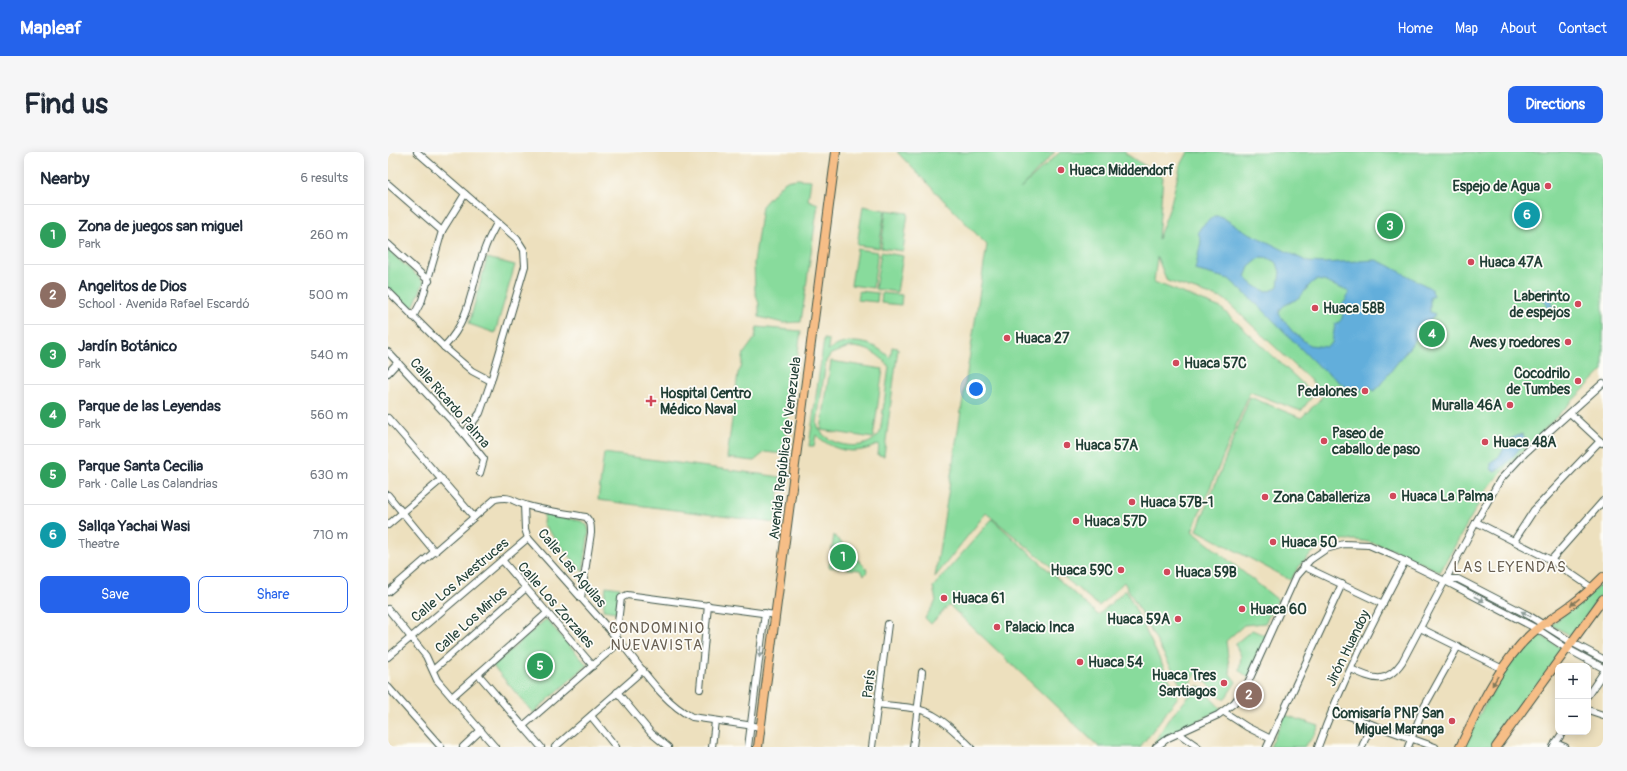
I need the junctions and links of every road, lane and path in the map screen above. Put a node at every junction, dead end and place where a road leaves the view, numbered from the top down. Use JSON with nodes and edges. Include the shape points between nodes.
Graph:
{"nodes":[{"id":1,"x":417,"y":152,"type":"edge"},
{"id":2,"x":836,"y":152,"type":"edge"},
{"id":3,"x":388,"y":184,"type":"edge"},
{"id":4,"x":465,"y":194,"type":"junction"},
{"id":5,"x":497,"y":223,"type":"junction"},
{"id":6,"x":442,"y":231,"type":"junction"},
{"id":7,"x":388,"y":244,"type":"edge"},
{"id":8,"x":428,"y":280,"type":"junction"},
{"id":9,"x":388,"y":291,"type":"edge"},
{"id":10,"x":413,"y":317,"type":"junction"},
{"id":11,"x":444,"y":347,"type":"junction"},
{"id":12,"x":388,"y":352,"type":"edge"},
{"id":13,"x":398,"y":362,"type":"junction"},
{"id":14,"x":388,"y":373,"type":"edge"},
{"id":15,"x":491,"y":381,"type":"junction"},
{"id":16,"x":1602,"y":385,"type":"edge"},
{"id":17,"x":1570,"y":413,"type":"junction"},
{"id":18,"x":388,"y":418,"type":"edge"},
{"id":19,"x":464,"y":434,"type":"junction"},
{"id":20,"x":1601,"y":443,"type":"edge"},
{"id":21,"x":480,"y":473,"type":"dead end"},
{"id":22,"x":442,"y":479,"type":"junction"},
{"id":23,"x":388,"y":494,"type":"edge"},
{"id":24,"x":1603,"y":501,"type":"edge"},
{"id":25,"x":524,"y":505,"type":"junction"},
{"id":26,"x":403,"y":512,"type":"junction"},
{"id":27,"x":474,"y":518,"type":"junction"},
{"id":28,"x":1476,"y":522,"type":"junction"},
{"id":29,"x":388,"y":525,"type":"edge"},
{"id":30,"x":528,"y":538,"type":"junction"},
{"id":31,"x":1514,"y":541,"type":"junction"},
{"id":32,"x":435,"y":552,"type":"junction"},
{"id":33,"x":502,"y":560,"type":"junction"},
{"id":34,"x":1551,"y":560,"type":"junction"},
{"id":35,"x":1405,"y":562,"type":"junction"},
{"id":36,"x":1303,"y":566,"type":"junction"},
{"id":37,"x":1603,"y":577,"type":"edge"},
{"id":38,"x":1445,"y":580,"type":"junction"},
{"id":39,"x":1342,"y":584,"type":"junction"},
{"id":40,"x":526,"y":588,"type":"junction"},
{"id":41,"x":1592,"y":588,"type":"junction"},
{"id":42,"x":388,"y":592,"type":"edge"},
{"id":43,"x":581,"y":598,"type":"junction"},
{"id":44,"x":1603,"y":599,"type":"edge"},
{"id":45,"x":1382,"y":604,"type":"junction"},
{"id":46,"x":708,"y":605,"type":"junction"},
{"id":47,"x":388,"y":609,"type":"edge"},
{"id":48,"x":547,"y":613,"type":"junction"},
{"id":49,"x":765,"y":613,"type":"junction"},
{"id":50,"x":776,"y":615,"type":"junction"},
{"id":51,"x":888,"y":624,"type":"dead end"},
{"id":52,"x":1544,"y":624,"type":"junction"},
{"id":53,"x":1420,"y":628,"type":"junction"},
{"id":54,"x":1537,"y":629,"type":"junction"},
{"id":55,"x":411,"y":637,"type":"junction"},
{"id":56,"x":618,"y":640,"type":"junction"},
{"id":57,"x":1569,"y":645,"type":"junction"},
{"id":58,"x":1458,"y":646,"type":"junction"},
{"id":59,"x":388,"y":657,"type":"edge"},
{"id":60,"x":1603,"y":659,"type":"edge"},
{"id":61,"x":593,"y":666,"type":"junction"},
{"id":62,"x":1603,"y":668,"type":"edge"},
{"id":63,"x":1351,"y":669,"type":"junction"},
{"id":64,"x":1503,"y":669,"type":"junction"},
{"id":65,"x":433,"y":670,"type":"junction"},
{"id":66,"x":643,"y":670,"type":"junction"},
{"id":67,"x":922,"y":672,"type":"dead end"},
{"id":68,"x":1603,"y":673,"type":"edge"},
{"id":69,"x":478,"y":674,"type":"junction"},
{"id":70,"x":388,"y":686,"type":"edge"},
{"id":71,"x":700,"y":689,"type":"dead end"},
{"id":72,"x":1591,"y":691,"type":"edge"},
{"id":73,"x":617,"y":692,"type":"junction"},
{"id":74,"x":452,"y":697,"type":"junction"},
{"id":75,"x":878,"y":704,"type":"junction"},
{"id":76,"x":918,"y":710,"type":"junction"},
{"id":77,"x":1332,"y":710,"type":"junction"},
{"id":78,"x":1591,"y":711,"type":"edge"},
{"id":79,"x":1224,"y":712,"type":"junction"},
{"id":80,"x":1603,"y":715,"type":"edge"},
{"id":81,"x":591,"y":716,"type":"junction"},
{"id":82,"x":715,"y":721,"type":"junction"},
{"id":83,"x":1371,"y":724,"type":"junction"},
{"id":84,"x":523,"y":726,"type":"junction"},
{"id":85,"x":751,"y":726,"type":"junction"},
{"id":86,"x":761,"y":727,"type":"junction"},
{"id":87,"x":481,"y":730,"type":"junction"},
{"id":88,"x":1178,"y":733,"type":"junction"},
{"id":89,"x":1561,"y":735,"type":"edge"},
{"id":90,"x":1411,"y":738,"type":"junction"},
{"id":91,"x":1271,"y":739,"type":"junction"},
{"id":92,"x":612,"y":742,"type":"junction"},
{"id":93,"x":1554,"y":745,"type":"edge"},
{"id":94,"x":441,"y":747,"type":"edge"},
{"id":95,"x":463,"y":747,"type":"edge"},
{"id":96,"x":495,"y":747,"type":"edge"},
{"id":97,"x":541,"y":747,"type":"edge"},
{"id":98,"x":556,"y":747,"type":"edge"},
{"id":99,"x":606,"y":747,"type":"edge"},
{"id":100,"x":616,"y":747,"type":"edge"},
{"id":101,"x":668,"y":747,"type":"edge"},
{"id":102,"x":712,"y":747,"type":"edge"},
{"id":103,"x":748,"y":747,"type":"edge"},
{"id":104,"x":758,"y":747,"type":"edge"},
{"id":105,"x":872,"y":747,"type":"edge"},
{"id":106,"x":913,"y":747,"type":"edge"},
{"id":107,"x":971,"y":747,"type":"edge"},
{"id":108,"x":1156,"y":747,"type":"edge"},
{"id":109,"x":1198,"y":747,"type":"edge"},
{"id":110,"x":1267,"y":747,"type":"edge"},
{"id":111,"x":1318,"y":747,"type":"edge"},
{"id":112,"x":1362,"y":747,"type":"edge"},
{"id":113,"x":1408,"y":747,"type":"edge"},
{"id":114,"x":1435,"y":747,"type":"edge"},
{"id":115,"x":1460,"y":747,"type":"edge"},
{"id":116,"x":1496,"y":747,"type":"edge"},
{"id":117,"x":1565,"y":747,"type":"edge"}],
"edges":[{"from":1,"to":4,"type":"street"},
{"from":2,"to":50,"type":"main road","name":"Avenida República de Venezuela"},
{"from":3,"to":6,"type":"street"},
{"from":4,"to":5,"type":"street"},
{"from":4,"to":6,"type":"street"},
{"from":5,"to":11,"type":"street","via":[[485,248],[463,321]]},
{"from":5,"to":15,"type":"street","via":[[516,239],[524,250],[525,266]]},
{"from":6,"to":8,"type":"street"},
{"from":7,"to":8,"type":"street"},
{"from":8,"to":10,"type":"street"},
{"from":9,"to":10,"type":"street"},
{"from":10,"to":11,"type":"street"},
{"from":11,"to":15,"type":"street","via":[[472,371]]},
{"from":12,"to":13,"type":"street","name":"Calle Ricardo Palma"},
{"from":13,"to":14,"type":"street"},
{"from":13,"to":19,"type":"street","name":"Calle Ricardo Palma"},
{"from":15,"to":19,"type":"street","via":[[480,413]]},
{"from":16,"to":17,"type":"street"},
{"from":17,"to":20,"type":"street"},
{"from":17,"to":28,"type":"street","via":[[1510,468]]},
{"from":18,"to":22,"type":"street"},
{"from":19,"to":21,"type":"street","name":"Calle Ricardo Palma","via":[[484,459]]},
{"from":20,"to":31,"type":"street","via":[[1534,510]]},
{"from":22,"to":26,"type":"street"},
{"from":22,"to":27,"type":"street"},
{"from":23,"to":26,"type":"street"},
{"from":24,"to":34,"type":"street"},
{"from":25,"to":27,"type":"street","via":[[511,498],[496,499]]},
{"from":25,"to":30,"type":"street","name":"Calle Las Águilas"},
{"from":25,"to":43,"type":"street","via":[[586,517],[589,520],[591,533]]},
{"from":26,"to":29,"type":"street"},
{"from":26,"to":32,"type":"street"},
{"from":27,"to":32,"type":"street"},
{"from":28,"to":31,"type":"street"},
{"from":28,"to":38,"type":"street"},
{"from":30,"to":33,"type":"street","name":"Calle Los Avestruces"},
{"from":30,"to":43,"type":"street","name":"Calle Las Águilas"},
{"from":31,"to":34,"type":"street"},
{"from":32,"to":42,"type":"street"},
{"from":33,"to":40,"type":"street","name":"Calle Los Zorzales"},
{"from":33,"to":55,"type":"street","name":"Calle Los Avestruces"},
{"from":34,"to":41,"type":"street"},
{"from":35,"to":36,"type":"street","via":[[1369,545],[1351,544],[1326,549]]},
{"from":35,"to":38,"type":"street"},
{"from":35,"to":45,"type":"street","name":"Jirón Huandoy"},
{"from":36,"to":39,"type":"street"},
{"from":36,"to":79,"type":"street","via":[[1289,589],[1246,687]]},
{"from":37,"to":41,"type":"main road"},
{"from":52,"to":38,"type":"street","one_way":true,"via":[[1458,579]]},
{"from":38,"to":53,"type":"street"},
{"from":38,"to":54,"type":"street","one_way":true},
{"from":39,"to":45,"type":"street"},
{"from":39,"to":91,"type":"street"},
{"from":40,"to":48,"type":"street","name":"Calle Los Zorzales"},
{"from":40,"to":65,"type":"street","name":"Calle Los Mirlos"},
{"from":41,"to":52,"type":"main road","one_way":true},
{"from":43,"to":56,"type":"street","name":"Calle Las Águilas"},
{"from":44,"to":57,"type":"main road"},
{"from":45,"to":63,"type":"street","name":"Jirón Huandoy"},
{"from":46,"to":49,"type":"street"},
{"from":46,"to":56,"type":"street","via":[[623,596]]},
{"from":46,"to":71,"type":"street"},
{"from":47,"to":55,"type":"street"},
{"from":48,"to":61,"type":"street","name":"Calle Los Zorzales"},
{"from":48,"to":69,"type":"street"},
{"from":49,"to":50,"type":"street"},
{"from":49,"to":85,"type":"street","one_way":true},
{"from":50,"to":86,"type":"main road","name":"Avenida República de Venezuela"},
{"from":51,"to":75,"type":"street","name":"París"},
{"from":52,"to":54,"type":"main road"},
{"from":52,"to":57,"type":"street"},
{"from":53,"to":58,"type":"street"},
{"from":53,"to":63,"type":"street","via":[[1395,672],[1385,678],[1375,679]]},
{"from":54,"to":57,"type":"street"},
{"from":54,"to":64,"type":"main road","via":[[1519,646]]},
{"from":55,"to":59,"type":"street","name":"Calle Los Avestruces"},
{"from":55,"to":65,"type":"street"},
{"from":56,"to":61,"type":"street"},
{"from":56,"to":66,"type":"street","name":"Calle Las Águilas"},
{"from":57,"to":60,"type":"street"},
{"from":57,"to":62,"type":"street"},
{"from":57,"to":116,"type":"main road"},
{"from":58,"to":64,"type":"street"},
{"from":58,"to":90,"type":"street","via":[[1423,708]]},
{"from":61,"to":84,"type":"street"},
{"from":63,"to":77,"type":"street","name":"Jirón Huandoy"},
{"from":64,"to":115,"type":"main road","one_way":true},
{"from":65,"to":74,"type":"street","via":[[437,680]]},
{"from":66,"to":73,"type":"street"},
{"from":66,"to":82,"type":"street","name":"Calle Las Águilas","via":[[667,700],[684,714]]},
{"from":67,"to":76,"type":"street"},
{"from":68,"to":72,"type":"street"},
{"from":69,"to":74,"type":"street"},
{"from":69,"to":84,"type":"street"},
{"from":70,"to":94,"type":"street"},
{"from":73,"to":81,"type":"street"},
{"from":73,"to":101,"type":"street","via":[[651,733]]},
{"from":74,"to":87,"type":"street"},
{"from":75,"to":76,"type":"street"},
{"from":75,"to":105,"type":"street","name":"París"},
{"from":76,"to":106,"type":"street"},
{"from":76,"to":107,"type":"street","via":[[943,721]]},
{"from":77,"to":83,"type":"street"},
{"from":77,"to":111,"type":"street","name":"Jirón Huandoy"},
{"from":78,"to":80,"type":"street"},
{"from":79,"to":88,"type":"street"},
{"from":79,"to":91,"type":"street","via":[[1246,727]]},
{"from":81,"to":92,"type":"street"},
{"from":81,"to":98,"type":"street"},
{"from":82,"to":85,"type":"street","name":"Calle Las Águilas"},
{"from":82,"to":102,"type":"street"},
{"from":83,"to":90,"type":"street"},
{"from":83,"to":112,"type":"street"},
{"from":84,"to":97,"type":"street"},
{"from":85,"to":86,"type":"street","name":"Calle Las Águilas"},
{"from":85,"to":103,"type":"street"},
{"from":86,"to":104,"type":"main road","name":"Avenida República de Venezuela"},
{"from":87,"to":95,"type":"street"},
{"from":87,"to":96,"type":"street"},
{"from":88,"to":108,"type":"street"},
{"from":88,"to":109,"type":"street"},
{"from":89,"to":93,"type":"street"},
{"from":90,"to":113,"type":"street"},
{"from":90,"to":114,"type":"street"},
{"from":91,"to":110,"type":"street"},
{"from":92,"to":99,"type":"street"},
{"from":92,"to":100,"type":"street"},
{"from":93,"to":117,"type":"street"}]}
